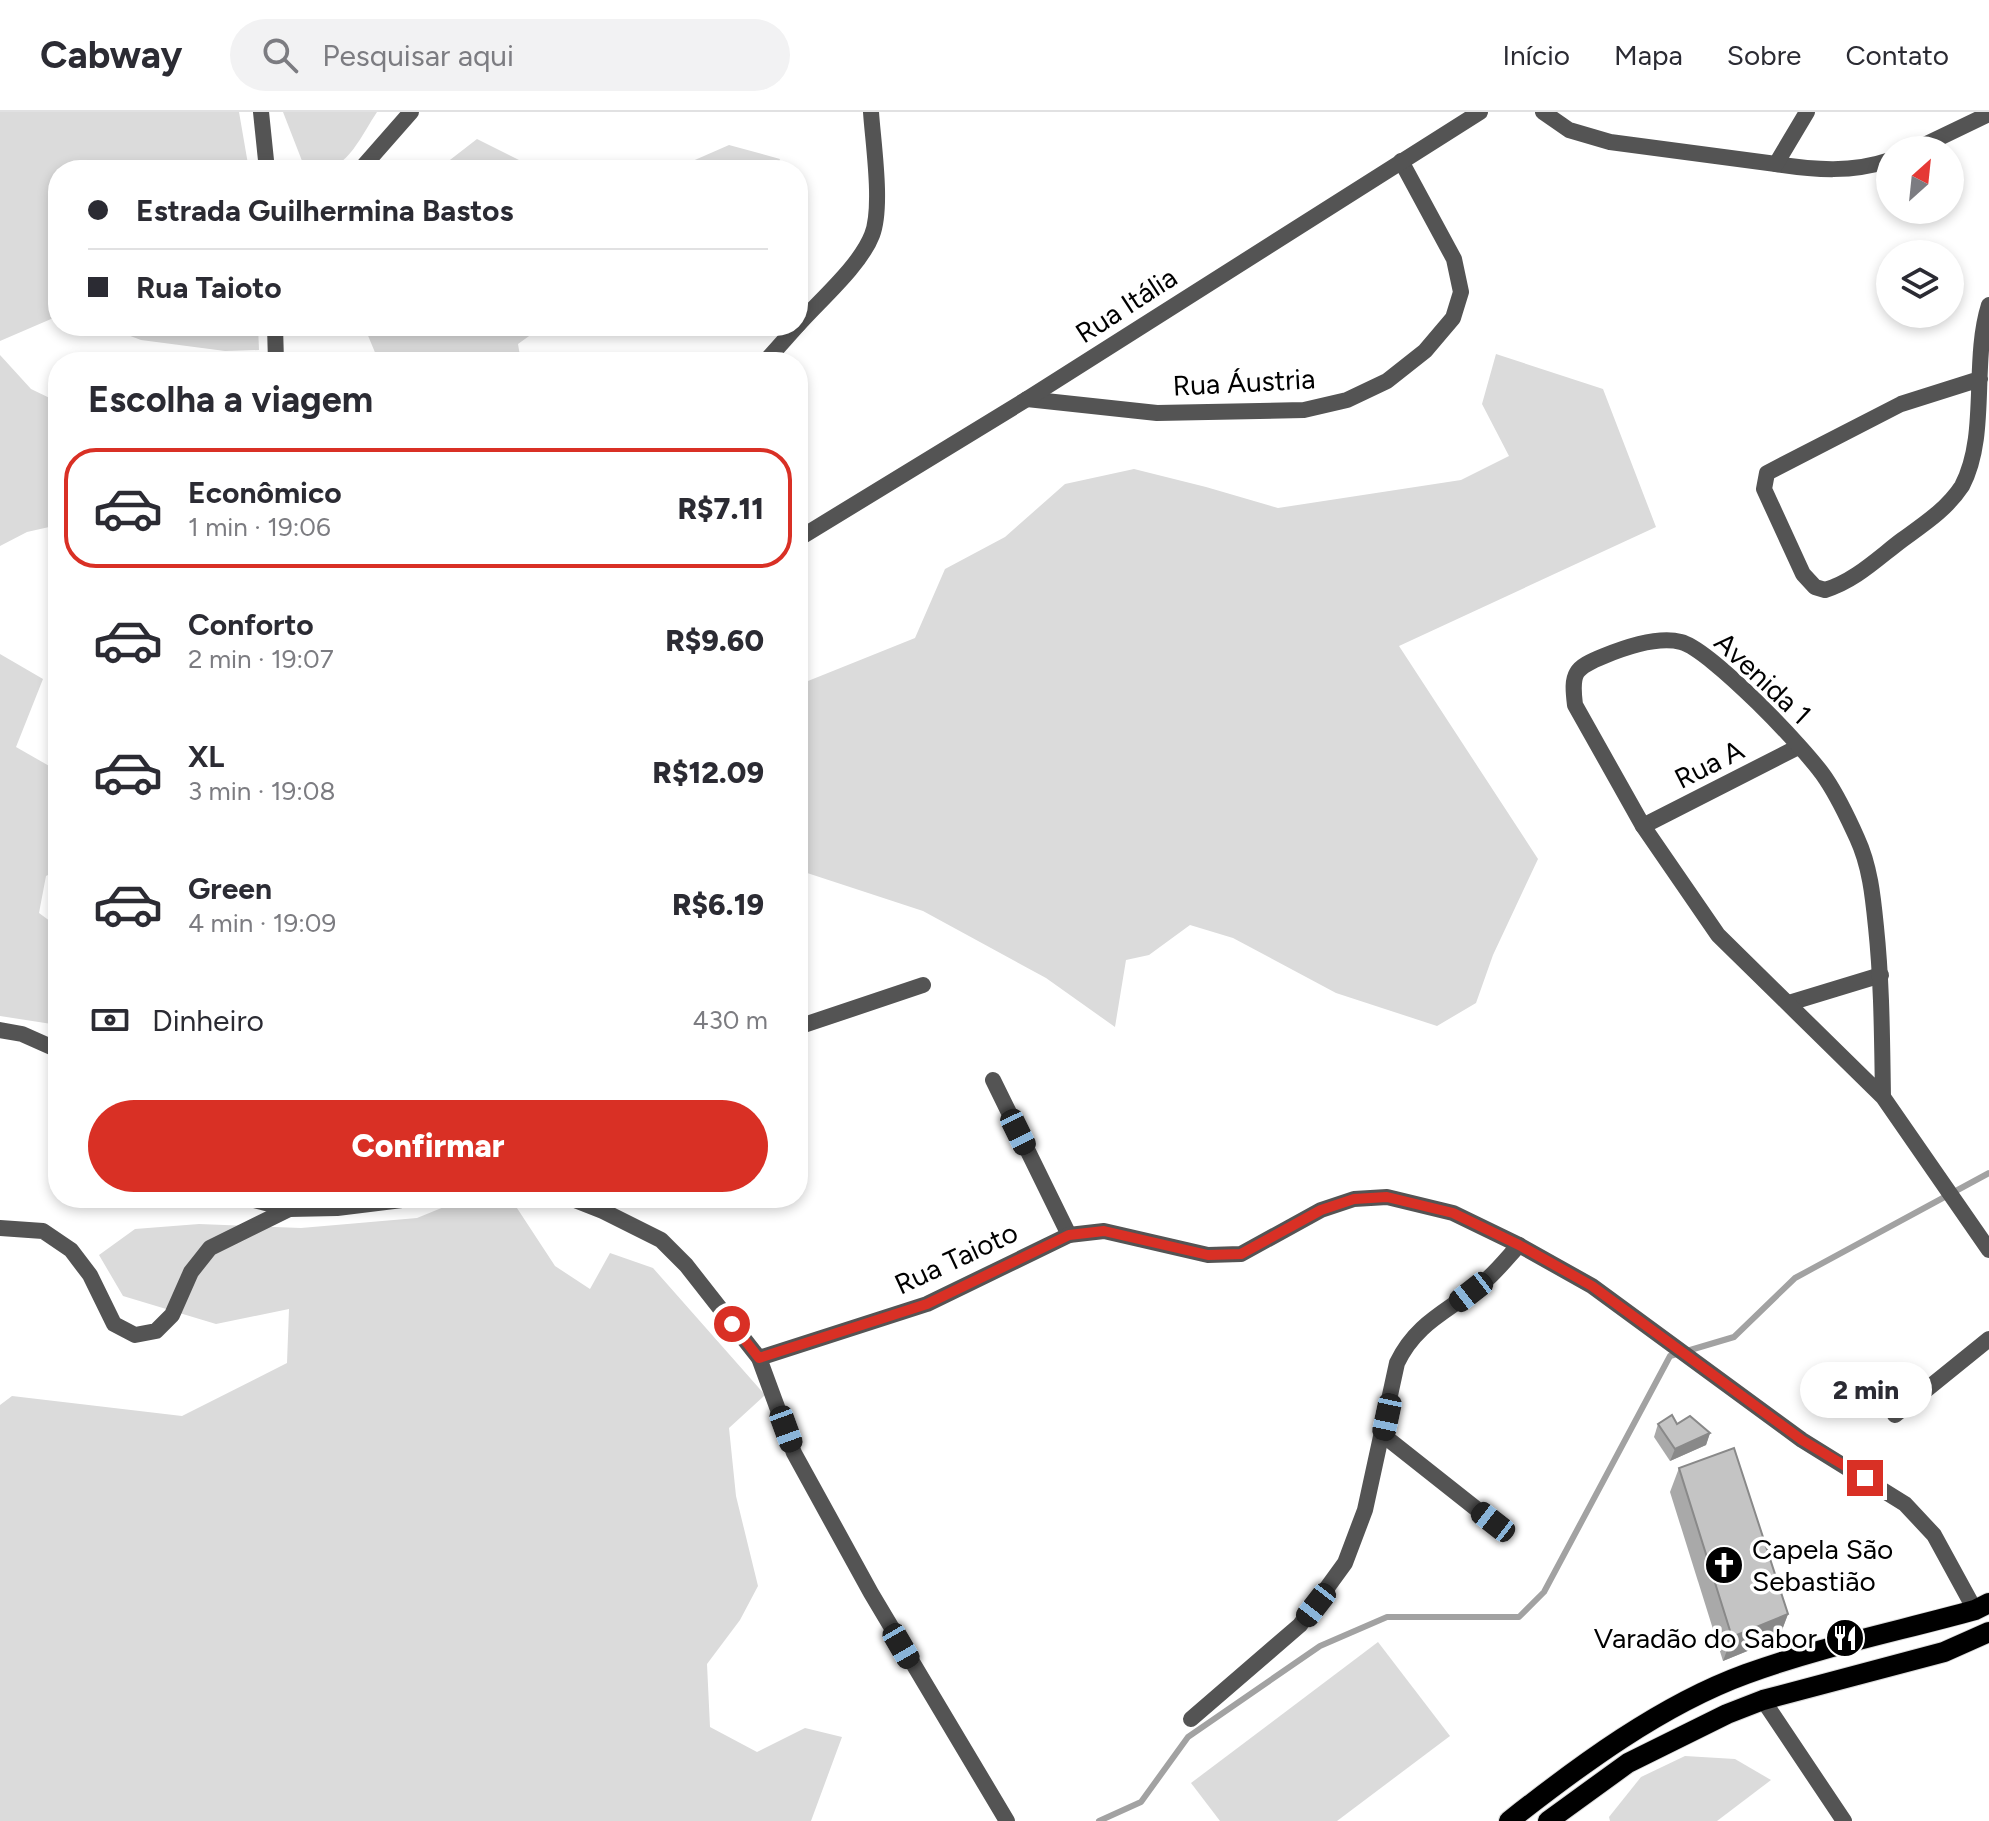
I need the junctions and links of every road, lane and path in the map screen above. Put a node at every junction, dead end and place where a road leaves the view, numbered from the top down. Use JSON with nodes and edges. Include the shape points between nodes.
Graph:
{"nodes":[{"id":1,"x":261,"y":112,"type":"edge"},
{"id":2,"x":411,"y":112,"type":"edge"},
{"id":3,"x":871,"y":112,"type":"edge"},
{"id":4,"x":1480,"y":112,"type":"edge"},
{"id":5,"x":1543,"y":112,"type":"edge"},
{"id":6,"x":1807,"y":112,"type":"edge"},
{"id":7,"x":1989,"y":114,"type":"edge"},
{"id":8,"x":1943,"y":136,"type":"edge"},
{"id":9,"x":266,"y":160,"type":"edge"},
{"id":10,"x":369,"y":160,"type":"edge"},
{"id":11,"x":1401,"y":161,"type":"junction"},
{"id":12,"x":1776,"y":164,"type":"junction"},
{"id":13,"x":1876,"y":164,"type":"edge"},
{"id":14,"x":1989,"y":305,"type":"edge"},
{"id":15,"x":808,"y":314,"type":"edge"},
{"id":16,"x":788,"y":336,"type":"edge"},
{"id":17,"x":774,"y":352,"type":"edge"},
{"id":18,"x":1983,"y":388,"type":"edge"},
{"id":19,"x":1027,"y":399,"type":"junction"},
{"id":20,"x":808,"y":533,"type":"edge"},
{"id":21,"x":1798,"y":747,"type":"junction"},
{"id":22,"x":1643,"y":826,"type":"junction"},
{"id":23,"x":1881,"y":975,"type":"junction"},
{"id":24,"x":923,"y":985,"type":"dead end"},
{"id":25,"x":1789,"y":1003,"type":"junction"},
{"id":26,"x":808,"y":1024,"type":"edge"},
{"id":27,"x":0,"y":1030,"type":"edge"},
{"id":28,"x":48,"y":1046,"type":"edge"},
{"id":29,"x":993,"y":1080,"type":"dead end"},
{"id":30,"x":1883,"y":1097,"type":"junction"},
{"id":31,"x":285,"y":1208,"type":"edge"},
{"id":32,"x":337,"y":1208,"type":"edge"},
{"id":33,"x":595,"y":1208,"type":"edge"},
{"id":34,"x":289,"y":1209,"type":"junction"},
{"id":35,"x":0,"y":1228,"type":"edge"},
{"id":36,"x":1069,"y":1235,"type":"junction"},
{"id":37,"x":1519,"y":1245,"type":"junction"},
{"id":38,"x":1989,"y":1250,"type":"edge"},
{"id":39,"x":1989,"y":1339,"type":"edge"},
{"id":40,"x":759,"y":1358,"type":"junction"},
{"id":41,"x":1895,"y":1415,"type":"dead end"},
{"id":42,"x":1383,"y":1435,"type":"junction"},
{"id":43,"x":1493,"y":1522,"type":"dead end"},
{"id":44,"x":1982,"y":1606,"type":"edge"},
{"id":45,"x":1989,"y":1632,"type":"edge"},
{"id":46,"x":1763,"y":1700,"type":"junction"},
{"id":47,"x":1191,"y":1719,"type":"dead end"},
{"id":48,"x":1007,"y":1821,"type":"edge"},
{"id":49,"x":1509,"y":1821,"type":"edge"},
{"id":50,"x":1548,"y":1821,"type":"edge"},
{"id":51,"x":1844,"y":1821,"type":"edge"}],
"edges":[{"from":1,"to":9,"type":"street"},
{"from":2,"to":10,"type":"street"},
{"from":3,"to":15,"type":"street","via":[[876,219],[871,236]]},
{"from":4,"to":11,"type":"street","name":"Rua Itália"},
{"from":5,"to":12,"type":"street","via":[[1569,130],[1610,142]]},
{"from":6,"to":12,"type":"street"},
{"from":7,"to":8,"type":"street"},
{"from":11,"to":19,"type":"street","name":"Rua Itália"},
{"from":11,"to":19,"type":"street","name":"Rua Áustria","via":[[1454,259],[1461,292],[1453,318],[1425,351],[1387,381],[1347,400],[1304,410],[1157,413]]},
{"from":12,"to":13,"type":"street","via":[[1816,170]]},
{"from":14,"to":18,"type":"street","via":[[1980,348]]},
{"from":16,"to":17,"type":"street"},
{"from":18,"to":18,"type":"street","via":[[1901,404],[1767,473],[1764,489],[1803,574],[1815,587],[1825,590],[1857,574],[1948,503],[1973,460]]},
{"from":19,"to":20,"type":"street","name":"Rua Itália"},
{"from":21,"to":22,"type":"street","name":"Rua A"},
{"from":21,"to":22,"type":"street","name":"Avenida 1","via":[[1718,664],[1681,642],[1660,641],[1587,663],[1572,683],[1575,705]]},
{"from":21,"to":23,"type":"street","name":"Avenida 1","via":[[1824,776],[1859,841],[1872,883]]},
{"from":22,"to":25,"type":"street","name":"Avenida 1","via":[[1718,935]]},
{"from":23,"to":25,"type":"street"},
{"from":23,"to":30,"type":"street","name":"Avenida 1"},
{"from":24,"to":26,"type":"street"},
{"from":25,"to":30,"type":"street","name":"Avenida 1"},
{"from":27,"to":28,"type":"street"},
{"from":29,"to":36,"type":"street"},
{"from":30,"to":38,"type":"street","name":"Avenida 1"},
{"from":31,"to":34,"type":"street"},
{"from":32,"to":34,"type":"street"},
{"from":33,"to":40,"type":"street","via":[[661,1240]]},
{"from":34,"to":35,"type":"street","via":[[210,1248],[191,1272],[172,1315],[156,1331],[135,1335],[114,1324],[71,1250],[43,1231]]},
{"from":36,"to":37,"type":"street","name":"Rua Taioto","via":[[1104,1231],[1208,1255],[1241,1254],[1321,1210],[1354,1199],[1387,1197],[1453,1213]]},
{"from":36,"to":40,"type":"street","name":"Rua Taioto","via":[[927,1304]]},
{"from":37,"to":42,"type":"street","via":[[1487,1280],[1418,1330],[1406,1345],[1397,1363]]},
{"from":37,"to":44,"type":"street","name":"Rua Taioto","via":[[1592,1286],[1802,1440],[1905,1504],[1934,1535]]},
{"from":39,"to":41,"type":"street"},
{"from":40,"to":48,"type":"street","via":[[794,1453]]},
{"from":42,"to":43,"type":"street"},
{"from":42,"to":47,"type":"street","via":[[1365,1510],[1345,1563],[1300,1625]]},
{"from":44,"to":49,"type":"main road","via":[[1743,1675],[1670,1710],[1593,1758]]},
{"from":45,"to":46,"type":"main road","via":[[1944,1652]]},
{"from":46,"to":50,"type":"main road","via":[[1628,1763]]},
{"from":46,"to":51,"type":"street"}]}
